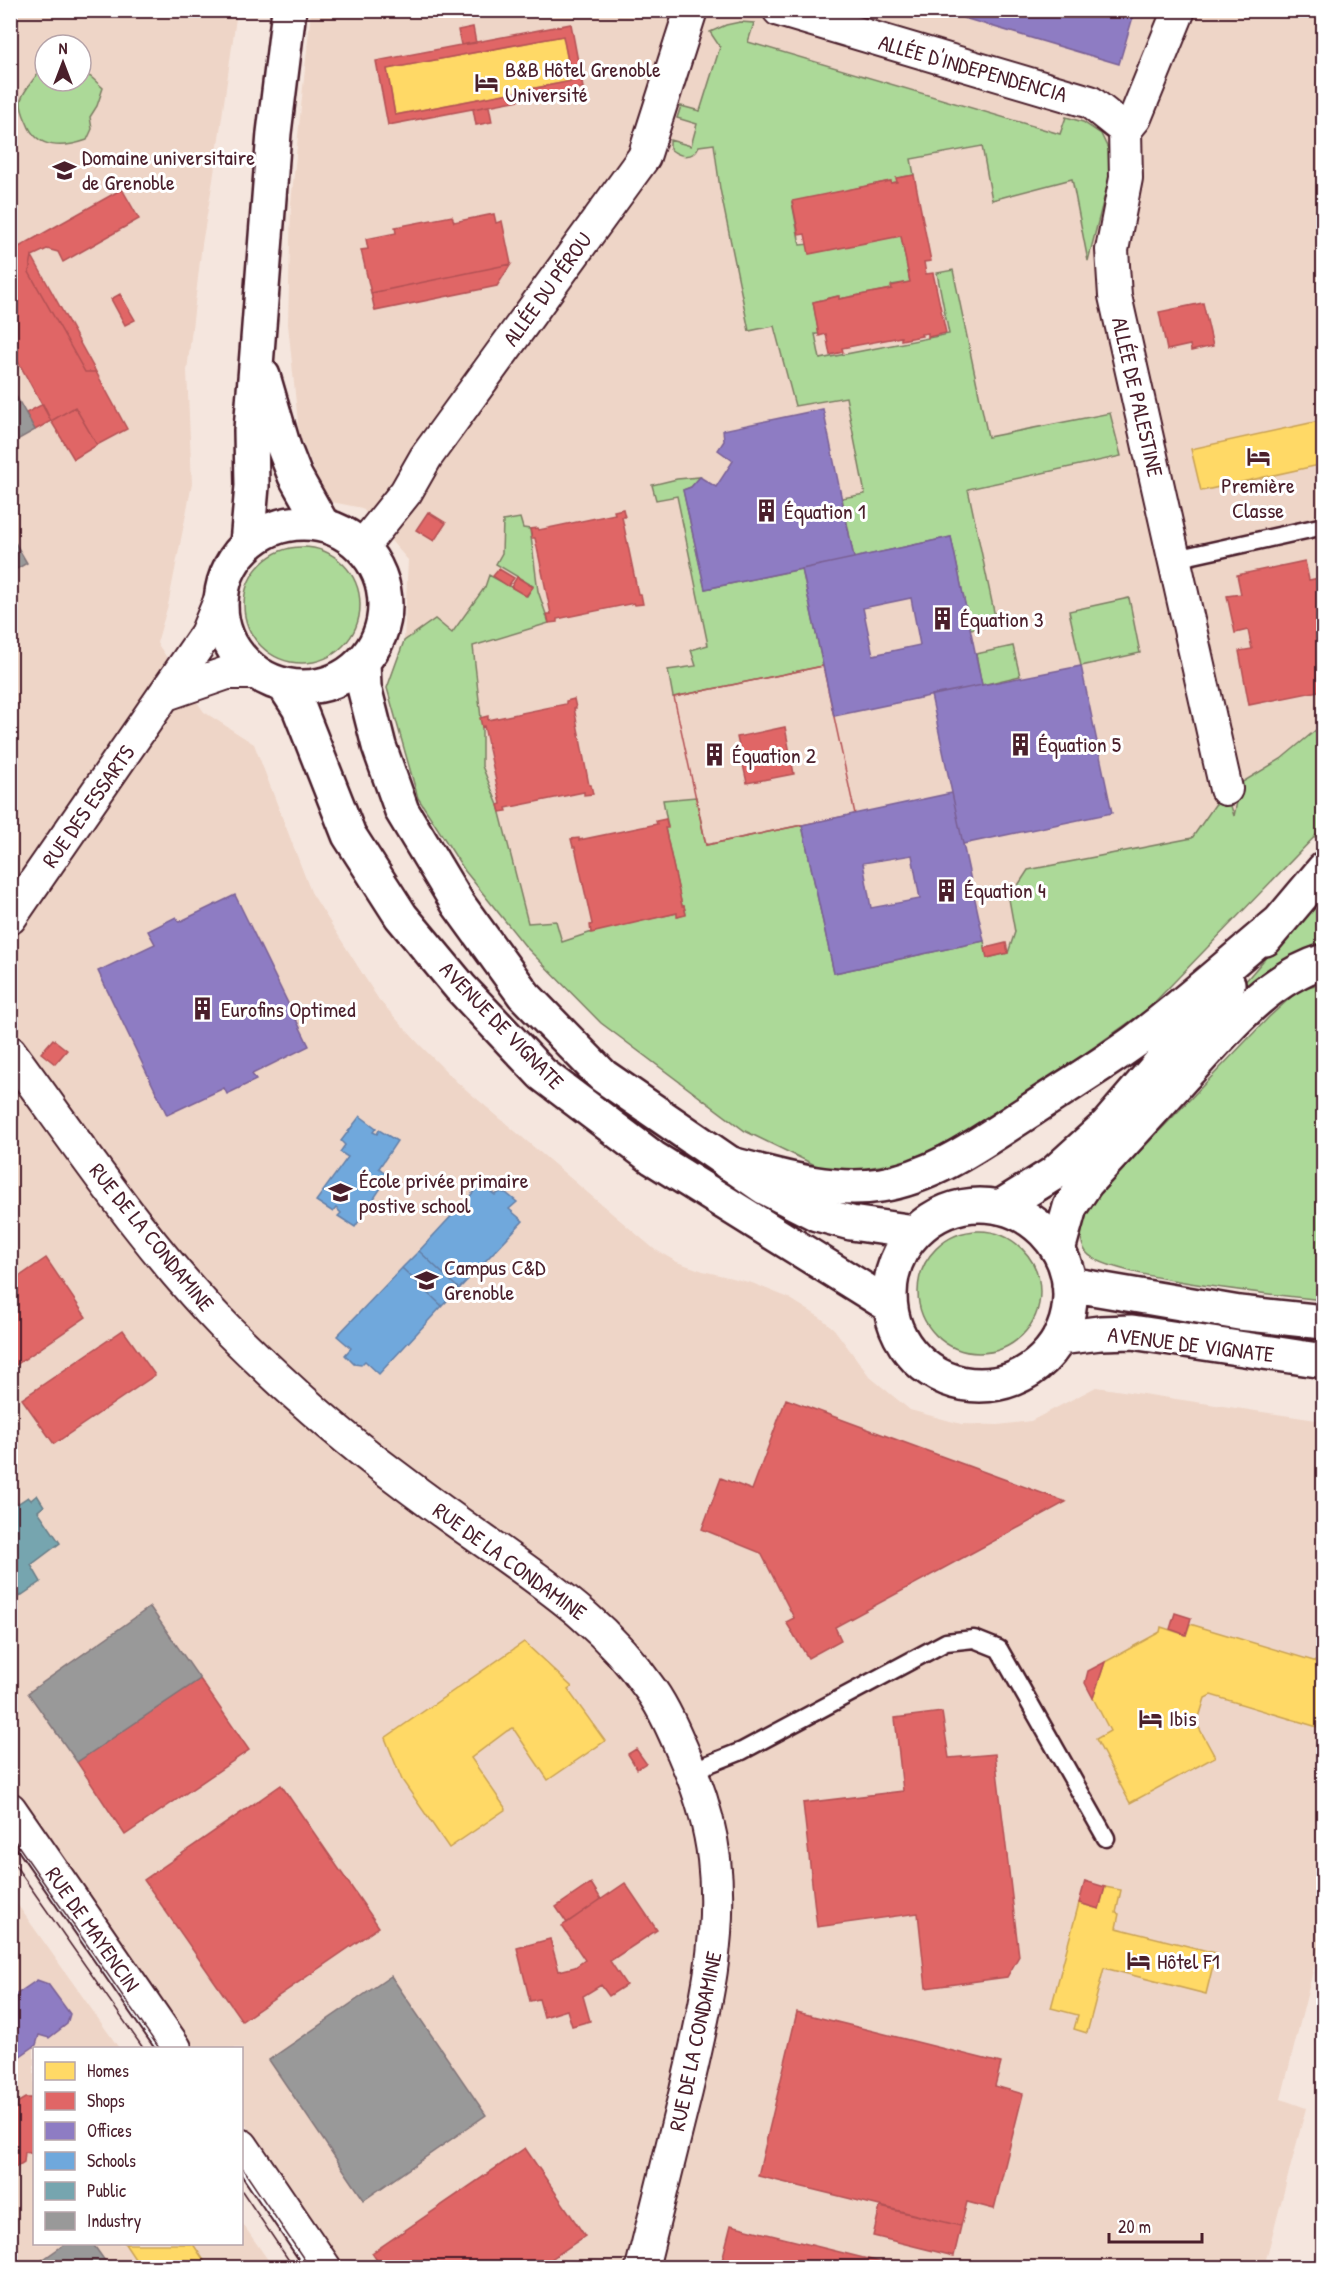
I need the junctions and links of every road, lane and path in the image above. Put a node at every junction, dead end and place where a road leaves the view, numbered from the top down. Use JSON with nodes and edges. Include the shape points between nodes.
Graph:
{"nodes":[{"id":1,"x":289,"y":10,"type":"edge"},
{"id":2,"x":691,"y":10,"type":"edge"},
{"id":3,"x":779,"y":10,"type":"edge"},
{"id":4,"x":1179,"y":10,"type":"edge"},
{"id":5,"x":1125,"y":130,"type":"junction"},
{"id":6,"x":258,"y":358,"type":"junction"},
{"id":7,"x":322,"y":524,"type":"junction"},
{"id":8,"x":1323,"y":526,"type":"edge"},
{"id":9,"x":247,"y":544,"type":"junction"},
{"id":10,"x":362,"y":547,"type":"junction"},
{"id":11,"x":1175,"y":559,"type":"junction"},
{"id":12,"x":221,"y":598,"type":"junction"},
{"id":13,"x":363,"y":663,"type":"junction"},
{"id":14,"x":271,"y":679,"type":"junction"},
{"id":15,"x":166,"y":693,"type":"junction"},
{"id":16,"x":1226,"y":789,"type":"dead end"},
{"id":17,"x":1323,"y":869,"type":"edge"},
{"id":18,"x":10,"y":918,"type":"edge"},
{"id":19,"x":1278,"y":923,"type":"junction"},
{"id":20,"x":1323,"y":961,"type":"edge"},
{"id":21,"x":10,"y":1052,"type":"edge"},
{"id":22,"x":728,"y":1163,"type":"junction"},
{"id":23,"x":1000,"y":1207,"type":"junction"},
{"id":24,"x":915,"y":1232,"type":"junction"},
{"id":25,"x":1058,"y":1250,"type":"junction"},
{"id":26,"x":1070,"y":1284,"type":"junction"},
{"id":27,"x":889,"y":1305,"type":"junction"},
{"id":28,"x":1323,"y":1322,"type":"edge"},
{"id":29,"x":1059,"y":1338,"type":"junction"},
{"id":30,"x":1323,"y":1360,"type":"edge"},
{"id":31,"x":692,"y":1771,"type":"junction"},
{"id":32,"x":10,"y":1809,"type":"edge"},
{"id":33,"x":1106,"y":1838,"type":"dead end"},
{"id":34,"x":174,"y":2047,"type":"edge"},
{"id":35,"x":243,"y":2147,"type":"edge"},
{"id":36,"x":325,"y":2268,"type":"edge"},
{"id":37,"x":642,"y":2268,"type":"edge"}],
"edges":[{"from":1,"to":6,"type":"main road","via":[[274,133]]},
{"from":2,"to":10,"type":"street","name":"ALLÉE DU PÉROU","via":[[644,158],[426,457],[406,492]]},
{"from":3,"to":5,"type":"street","name":"ALLÉE D'INDEPENDENCIA","via":[[1090,102]]},
{"from":4,"to":5,"type":"street","via":[[1135,118]]},
{"from":5,"to":11,"type":"street","name":"ALLÉE DE PALESTINE","via":[[1126,178],[1112,250],[1115,296]]},
{"from":6,"to":7,"type":"main road","via":[[284,448]]},
{"from":6,"to":9,"type":"main road"},
{"from":7,"to":9,"type":"main road","via":[[282,525]]},
{"from":7,"to":10,"type":"main road","via":[[344,533]]},
{"from":8,"to":11,"type":"lane"},
{"from":9,"to":12,"type":"main road","via":[[225,578]]},
{"from":10,"to":13,"type":"main road","via":[[380,574],[386,605],[380,636]]},
{"from":11,"to":16,"type":"street","name":"ALLÉE DE PALESTINE"},
{"from":12,"to":14,"type":"main road","via":[[222,620],[229,641],[241,659]]},
{"from":12,"to":15,"type":"street","name":"RUE DES ESSARTS","via":[[206,634]]},
{"from":13,"to":14,"type":"main road","via":[[346,676],[306,688]]},
{"from":13,"to":22,"type":"main road","name":"AVENUE DE VIGNATE","via":[[366,697],[402,811],[464,913],[524,995],[603,1076]]},
{"from":14,"to":15,"type":"street","via":[[227,673]]},
{"from":14,"to":27,"type":"main road","name":"AVENUE DE VIGNATE","via":[[298,708],[349,835],[401,916],[460,987],[542,1074],[653,1158]]},
{"from":15,"to":18,"type":"street","name":"RUE DES ESSARTS"},
{"from":17,"to":19,"type":"main road"},
{"from":19,"to":22,"type":"main road","via":[[1131,1044],[942,1165],[902,1180],[861,1186],[792,1179]]},
{"from":19,"to":23,"type":"main road","via":[[1107,1125],[1053,1174]]},
{"from":20,"to":25,"type":"main road","via":[[1282,981],[1244,1012],[1086,1183],[1070,1207]]},
{"from":21,"to":31,"type":"street","name":"RUE DE LA CONDAMINE","via":[[142,1230],[224,1326],[373,1460],[567,1599],[599,1628],[652,1692]]},
{"from":22,"to":24,"type":"main road","name":"AVENUE DE VIGNATE","via":[[764,1187],[818,1214]]},
{"from":23,"to":24,"type":"main road","via":[[963,1206],[945,1211]]},
{"from":23,"to":25,"type":"main road","via":[[1034,1222]]},
{"from":24,"to":27,"type":"main road","via":[[893,1270]]},
{"from":25,"to":26,"type":"main road"},
{"from":26,"to":28,"type":"main road","name":"AVENUE DE VIGNATE","via":[[1239,1313]]},
{"from":26,"to":29,"type":"main road","via":[[1069,1312]]},
{"from":27,"to":29,"type":"main road","via":[[897,1333],[913,1357],[936,1374],[962,1383],[991,1384],[1018,1377],[1042,1360]]},
{"from":29,"to":30,"type":"main road","name":"AVENUE DE VIGNATE","via":[[1132,1332]]},
{"from":31,"to":33,"type":"lane","via":[[742,1751],[946,1642],[974,1639],[999,1649]]},
{"from":31,"to":37,"type":"street","name":"RUE DE LA CONDAMINE","via":[[714,1854],[716,1935],[707,2003]]},
{"from":32,"to":34,"type":"street","name":"RUE DE MAYENCIN"},
{"from":35,"to":36,"type":"street"}]}
